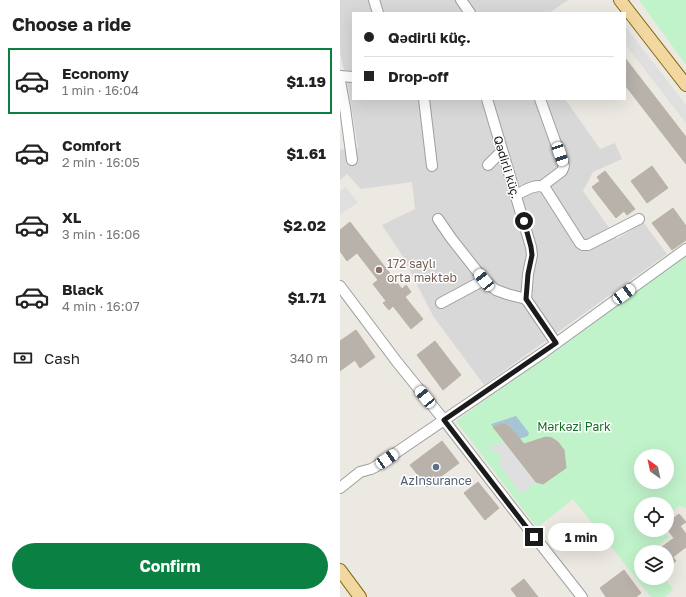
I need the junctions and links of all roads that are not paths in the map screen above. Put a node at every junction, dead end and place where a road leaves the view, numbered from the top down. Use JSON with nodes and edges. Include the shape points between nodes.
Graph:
{"nodes":[{"id":1,"x":374,"y":0,"type":"edge"},
{"id":2,"x":461,"y":0,"type":"edge"},
{"id":3,"x":620,"y":0,"type":"edge"},
{"id":4,"x":378,"y":12,"type":"edge"},
{"id":5,"x":469,"y":12,"type":"edge"},
{"id":6,"x":340,"y":76,"type":"edge"},
{"id":7,"x":352,"y":77,"type":"edge"},
{"id":8,"x":340,"y":81,"type":"edge"},
{"id":9,"x":686,"y":85,"type":"edge"},
{"id":10,"x":424,"y":100,"type":"edge"},
{"id":11,"x":487,"y":100,"type":"edge"},
{"id":12,"x":540,"y":100,"type":"edge"},
{"id":13,"x":342,"y":110,"type":"edge"},
{"id":14,"x":502,"y":151,"type":"junction"},
{"id":15,"x":352,"y":160,"type":"dead end"},
{"id":16,"x":488,"y":165,"type":"dead end"},
{"id":17,"x":432,"y":166,"type":"dead end"},
{"id":18,"x":542,"y":186,"type":"junction"},
{"id":19,"x":516,"y":195,"type":"junction"},
{"id":20,"x":438,"y":219,"type":"dead end"},
{"id":21,"x":639,"y":219,"type":"dead end"},
{"id":22,"x":686,"y":249,"type":"edge"},
{"id":23,"x":484,"y":280,"type":"junction"},
{"id":24,"x":340,"y":286,"type":"edge"},
{"id":25,"x":526,"y":299,"type":"junction"},
{"id":26,"x":441,"y":303,"type":"dead end"},
{"id":27,"x":556,"y":343,"type":"junction"},
{"id":28,"x":444,"y":420,"type":"junction"},
{"id":29,"x":340,"y":488,"type":"edge"},
{"id":30,"x":340,"y":570,"type":"edge"},
{"id":31,"x":360,"y":597,"type":"edge"},
{"id":32,"x":582,"y":597,"type":"edge"}],
"edges":[{"from":1,"to":4,"type":"street"},
{"from":2,"to":5,"type":"street"},
{"from":3,"to":9,"type":"main road"},
{"from":6,"to":7,"type":"street"},
{"from":8,"to":13,"type":"street"},
{"from":10,"to":17,"type":"street"},
{"from":11,"to":14,"type":"street","name":"Qədirli küç."},
{"from":12,"to":18,"type":"street","via":[[564,166]]},
{"from":13,"to":15,"type":"street"},
{"from":14,"to":16,"type":"street"},
{"from":14,"to":19,"type":"street","name":"Qədirli küç."},
{"from":18,"to":19,"type":"street"},
{"from":18,"to":21,"type":"street","via":[[583,245],[588,245]]},
{"from":19,"to":25,"type":"street","name":"Qədirli küç.","via":[[532,255]]},
{"from":20,"to":23,"type":"street"},
{"from":22,"to":27,"type":"street"},
{"from":23,"to":25,"type":"street","via":[[496,290]]},
{"from":23,"to":26,"type":"street"},
{"from":24,"to":28,"type":"street"},
{"from":25,"to":27,"type":"street"},
{"from":27,"to":28,"type":"street"},
{"from":28,"to":29,"type":"street","via":[[375,467],[357,474]]},
{"from":28,"to":32,"type":"street"},
{"from":30,"to":31,"type":"main road"}]}
